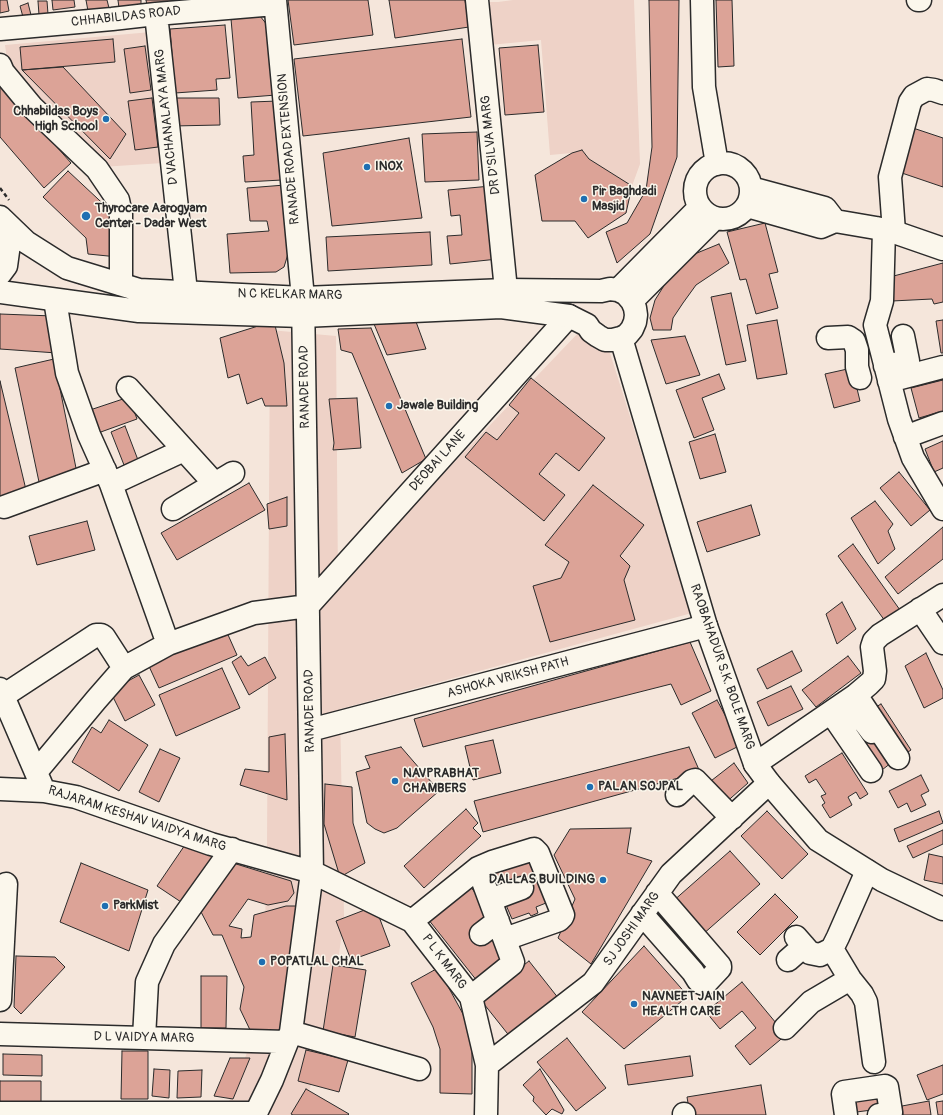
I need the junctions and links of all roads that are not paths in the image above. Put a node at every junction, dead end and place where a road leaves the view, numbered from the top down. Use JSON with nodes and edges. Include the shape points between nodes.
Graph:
{"nodes":[{"id":1,"x":477,"y":0,"type":"edge"},
{"id":2,"x":702,"y":0,"type":"edge"},
{"id":3,"x":275,"y":2,"type":"edge"},
{"id":4,"x":156,"y":14,"type":"junction"},
{"id":5,"x":0,"y":29,"type":"edge"},
{"id":6,"x":0,"y":65,"type":"edge"},
{"id":7,"x":943,"y":93,"type":"edge"},
{"id":8,"x":717,"y":164,"type":"junction"},
{"id":9,"x":749,"y":197,"type":"junction"},
{"id":10,"x":6,"y":210,"type":"edge"},
{"id":11,"x":707,"y":213,"type":"junction"},
{"id":12,"x":0,"y":223,"type":"edge"},
{"id":13,"x":889,"y":231,"type":"junction"},
{"id":14,"x":943,"y":249,"type":"edge"},
{"id":15,"x":0,"y":274,"type":"edge"},
{"id":16,"x":120,"y":284,"type":"junction"},
{"id":17,"x":506,"y":290,"type":"junction"},
{"id":18,"x":0,"y":292,"type":"edge"},
{"id":19,"x":186,"y":292,"type":"junction"},
{"id":20,"x":617,"y":294,"type":"junction"},
{"id":21,"x":55,"y":300,"type":"junction"},
{"id":22,"x":303,"y":307,"type":"junction"},
{"id":23,"x":578,"y":320,"type":"junction"},
{"id":24,"x":875,"y":325,"type":"junction"},
{"id":25,"x":903,"y":336,"type":"dead end"},
{"id":26,"x":620,"y":338,"type":"junction"},
{"id":27,"x":857,"y":350,"type":"junction"},
{"id":28,"x":884,"y":359,"type":"junction"},
{"id":29,"x":943,"y":367,"type":"edge"},
{"id":30,"x":860,"y":378,"type":"dead end"},
{"id":31,"x":128,"y":388,"type":"dead end"},
{"id":32,"x":943,"y":423,"type":"edge"},
{"id":33,"x":905,"y":437,"type":"junction"},
{"id":34,"x":184,"y":450,"type":"junction"},
{"id":35,"x":108,"y":477,"type":"junction"},
{"id":36,"x":4,"y":507,"type":"dead end"},
{"id":37,"x":173,"y":509,"type":"dead end"},
{"id":38,"x":943,"y":509,"type":"edge"},
{"id":39,"x":943,"y":595,"type":"edge"},
{"id":40,"x":308,"y":606,"type":"junction"},
{"id":41,"x":920,"y":609,"type":"junction"},
{"id":42,"x":941,"y":625,"type":"edge"},
{"id":43,"x":706,"y":626,"type":"junction"},
{"id":44,"x":168,"y":644,"type":"junction"},
{"id":45,"x":124,"y":668,"type":"junction"},
{"id":46,"x":2,"y":693,"type":"edge"},
{"id":47,"x":847,"y":710,"type":"junction"},
{"id":48,"x":310,"y":730,"type":"junction"},
{"id":49,"x":896,"y":760,"type":"dead end"},
{"id":50,"x":754,"y":764,"type":"junction"},
{"id":51,"x":871,"y":771,"type":"dead end"},
{"id":52,"x":40,"y":782,"type":"junction"},
{"id":53,"x":769,"y":783,"type":"junction"},
{"id":54,"x":0,"y":789,"type":"edge"},
{"id":55,"x":677,"y":795,"type":"dead end"},
{"id":56,"x":732,"y":818,"type":"junction"},
{"id":57,"x":232,"y":849,"type":"junction"},
{"id":58,"x":478,"y":868,"type":"junction"},
{"id":59,"x":867,"y":871,"type":"junction"},
{"id":60,"x":312,"y":872,"type":"junction"},
{"id":61,"x":6,"y":884,"type":"dead end"},
{"id":62,"x":522,"y":888,"type":"dead end"},
{"id":63,"x":657,"y":893,"type":"junction"},
{"id":64,"x":490,"y":900,"type":"junction"},
{"id":65,"x":943,"y":909,"type":"edge"},
{"id":66,"x":674,"y":912,"type":"junction"},
{"id":67,"x":2,"y":921,"type":"edge"},
{"id":68,"x":412,"y":921,"type":"junction"},
{"id":69,"x":649,"y":921,"type":"junction"},
{"id":70,"x":495,"y":932,"type":"junction"},
{"id":71,"x":796,"y":948,"type":"dead end"},
{"id":72,"x":832,"y":949,"type":"junction"},
{"id":73,"x":1,"y":968,"type":"edge"},
{"id":74,"x":850,"y":979,"type":"junction"},
{"id":75,"x":471,"y":997,"type":"junction"},
{"id":76,"x":0,"y":1000,"type":"edge"},
{"id":77,"x":785,"y":1028,"type":"dead end"},
{"id":78,"x":0,"y":1034,"type":"edge"},
{"id":79,"x":289,"y":1037,"type":"junction"},
{"id":80,"x":144,"y":1038,"type":"junction"},
{"id":81,"x":874,"y":1062,"type":"dead end"},
{"id":82,"x":487,"y":1065,"type":"junction"},
{"id":83,"x":419,"y":1069,"type":"dead end"},
{"id":84,"x":0,"y":1113,"type":"edge"},
{"id":85,"x":255,"y":1114,"type":"edge"},
{"id":86,"x":486,"y":1115,"type":"edge"},
{"id":87,"x":846,"y":1115,"type":"edge"},
{"id":88,"x":878,"y":1115,"type":"edge"}],
"edges":[{"from":1,"to":17,"type":"street","name":"DR D'SILVA MARG"},
{"from":2,"to":8,"type":"street","via":[[704,87]]},
{"from":3,"to":4,"type":"street","name":"CHHABILDAS ROAD"},
{"from":3,"to":22,"type":"street","name":"RANADE ROAD EXTENSION"},
{"from":4,"to":5,"type":"street","name":"CHHABILDAS ROAD"},
{"from":4,"to":19,"type":"street","name":"D VACHANALAYA MARG"},
{"from":6,"to":16,"type":"street","via":[[32,107],[98,169],[118,200],[121,214]]},
{"from":7,"to":13,"type":"street","via":[[928,89],[914,96],[910,102],[890,177]]},
{"from":8,"to":9,"type":"street","via":[[732,165],[745,174],[749,181]]},
{"from":8,"to":11,"type":"street","via":[[707,168],[699,176],[695,186],[696,197]]},
{"from":9,"to":11,"type":"street","via":[[741,213],[733,218],[724,220]]},
{"from":9,"to":13,"type":"street","via":[[826,208],[835,220]]},
{"from":10,"to":16,"type":"street","name":"N C KELKAR MARG","via":[[26,242],[67,268]]},
{"from":11,"to":20,"type":"street"},
{"from":12,"to":15,"type":"street","via":[[9,244],[6,266]]},
{"from":13,"to":14,"type":"street"},
{"from":13,"to":24,"type":"street","via":[[882,301]]},
{"from":16,"to":19,"type":"street","name":"N C KELKAR MARG","via":[[139,290]]},
{"from":17,"to":20,"type":"street","name":"N C KELKAR MARG"},
{"from":17,"to":22,"type":"street","name":"N C KELKAR MARG"},
{"from":18,"to":21,"type":"street","name":"N C KELKAR MARG"},
{"from":19,"to":22,"type":"street","name":"N C KELKAR MARG"},
{"from":20,"to":26,"type":"street","via":[[636,310],[632,329]]},
{"from":21,"to":22,"type":"street","name":"N C KELKAR MARG","via":[[139,311]]},
{"from":21,"to":35,"type":"street","via":[[67,373],[89,435]]},
{"from":22,"to":23,"type":"street","name":"N C KELKAR MARG","via":[[501,307]]},
{"from":22,"to":40,"type":"street","name":"RANADE ROAD"},
{"from":23,"to":26,"type":"street","via":[[605,340]]},
{"from":23,"to":40,"type":"street","name":"DEOBAI LANE"},
{"from":24,"to":27,"type":"street","via":[[830,335],[848,337],[854,341]]},
{"from":24,"to":28,"type":"street"},
{"from":25,"to":28,"type":"street","via":[[908,361]]},
{"from":26,"to":43,"type":"street","name":"RAOBAHADUR S.K. BOLE MARG"},
{"from":27,"to":28,"type":"street"},
{"from":27,"to":30,"type":"street"},
{"from":28,"to":29,"type":"street"},
{"from":28,"to":33,"type":"street"},
{"from":31,"to":34,"type":"street"},
{"from":32,"to":33,"type":"street"},
{"from":33,"to":38,"type":"street","via":[[913,458]]},
{"from":34,"to":35,"type":"street"},
{"from":34,"to":37,"type":"street","via":[[224,478]]},
{"from":35,"to":36,"type":"street"},
{"from":35,"to":44,"type":"street"},
{"from":39,"to":41,"type":"street"},
{"from":40,"to":44,"type":"street","via":[[254,613]]},
{"from":40,"to":48,"type":"street","name":"RANADE ROAD"},
{"from":41,"to":42,"type":"street"},
{"from":41,"to":47,"type":"street","via":[[874,641],[874,680]]},
{"from":43,"to":48,"type":"street","name":"ASHOKA VRIKSH PATH"},
{"from":43,"to":50,"type":"street","name":"RAOBAHADUR S.K. BOLE MARG"},
{"from":44,"to":45,"type":"street"},
{"from":45,"to":46,"type":"street","via":[[104,637],[96,635]]},
{"from":45,"to":52,"type":"street","via":[[96,700]]},
{"from":46,"to":52,"type":"street","name":"RAJARAM KESHAV VAIDYA MARG"},
{"from":47,"to":49,"type":"street"},
{"from":47,"to":50,"type":"street"},
{"from":47,"to":51,"type":"street"},
{"from":48,"to":60,"type":"street","name":"RANADE ROAD"},
{"from":50,"to":53,"type":"street","name":"RAOBAHADUR S.K. BOLE MARG"},
{"from":52,"to":54,"type":"street"},
{"from":52,"to":57,"type":"street","name":"RAJARAM KESHAV VAIDYA MARG","via":[[76,798]]},
{"from":53,"to":56,"type":"street","name":"SJ JOSHI MARG"},
{"from":53,"to":59,"type":"street","name":"RAOBAHADUR S.K. BOLE MARG","via":[[818,840]]},
{"from":55,"to":56,"type":"street","via":[[695,780]]},
{"from":56,"to":63,"type":"street","name":"SJ JOSHI MARG","via":[[671,874]]},
{"from":57,"to":60,"type":"street","name":"RAJARAM KESHAV VAIDYA MARG"},
{"from":57,"to":80,"type":"street","via":[[164,944],[147,982]]},
{"from":58,"to":64,"type":"street"},
{"from":58,"to":68,"type":"street"},
{"from":58,"to":70,"type":"street","via":[[536,850],[562,915],[559,920]]},
{"from":59,"to":65,"type":"street","name":"RAOBAHADUR S.K. BOLE MARG"},
{"from":59,"to":72,"type":"street"},
{"from":60,"to":68,"type":"street","name":"P L K MARG"},
{"from":60,"to":79,"type":"street","name":"RANADE ROAD"},
{"from":61,"to":67,"type":"street"},
{"from":62,"to":64,"type":"street"},
{"from":63,"to":66,"type":"street"},
{"from":63,"to":69,"type":"street","name":"SJ JOSHI MARG"},
{"from":64,"to":70,"type":"street"},
{"from":66,"to":69,"type":"street"},
{"from":66,"to":69,"type":"street","via":[[720,966],[704,984]]},
{"from":67,"to":73,"type":"street"},
{"from":68,"to":75,"type":"street","name":"P L K MARG"},
{"from":69,"to":82,"type":"street","name":"SJ JOSHI MARG","via":[[593,983]]},
{"from":70,"to":75,"type":"street","via":[[513,962]]},
{"from":71,"to":72,"type":"street","via":[[820,955]]},
{"from":72,"to":74,"type":"street"},
{"from":73,"to":76,"type":"street"},
{"from":74,"to":77,"type":"street","via":[[811,1002]]},
{"from":74,"to":81,"type":"street","via":[[866,1002]]},
{"from":75,"to":82,"type":"street","name":"P L K MARG"},
{"from":78,"to":80,"type":"street","name":"D L VAIDYA MARG"},
{"from":79,"to":80,"type":"street","name":"D L VAIDYA MARG"},
{"from":79,"to":83,"type":"street","name":"D L VAIDYA MARG"},
{"from":79,"to":85,"type":"street","name":"RANADE ROAD"},
{"from":82,"to":86,"type":"street","name":"P L K MARG"},
{"from":84,"to":85,"type":"street"},
{"from":87,"to":88,"type":"street","via":[[844,1092],[885,1086],[891,1112]]}]}
